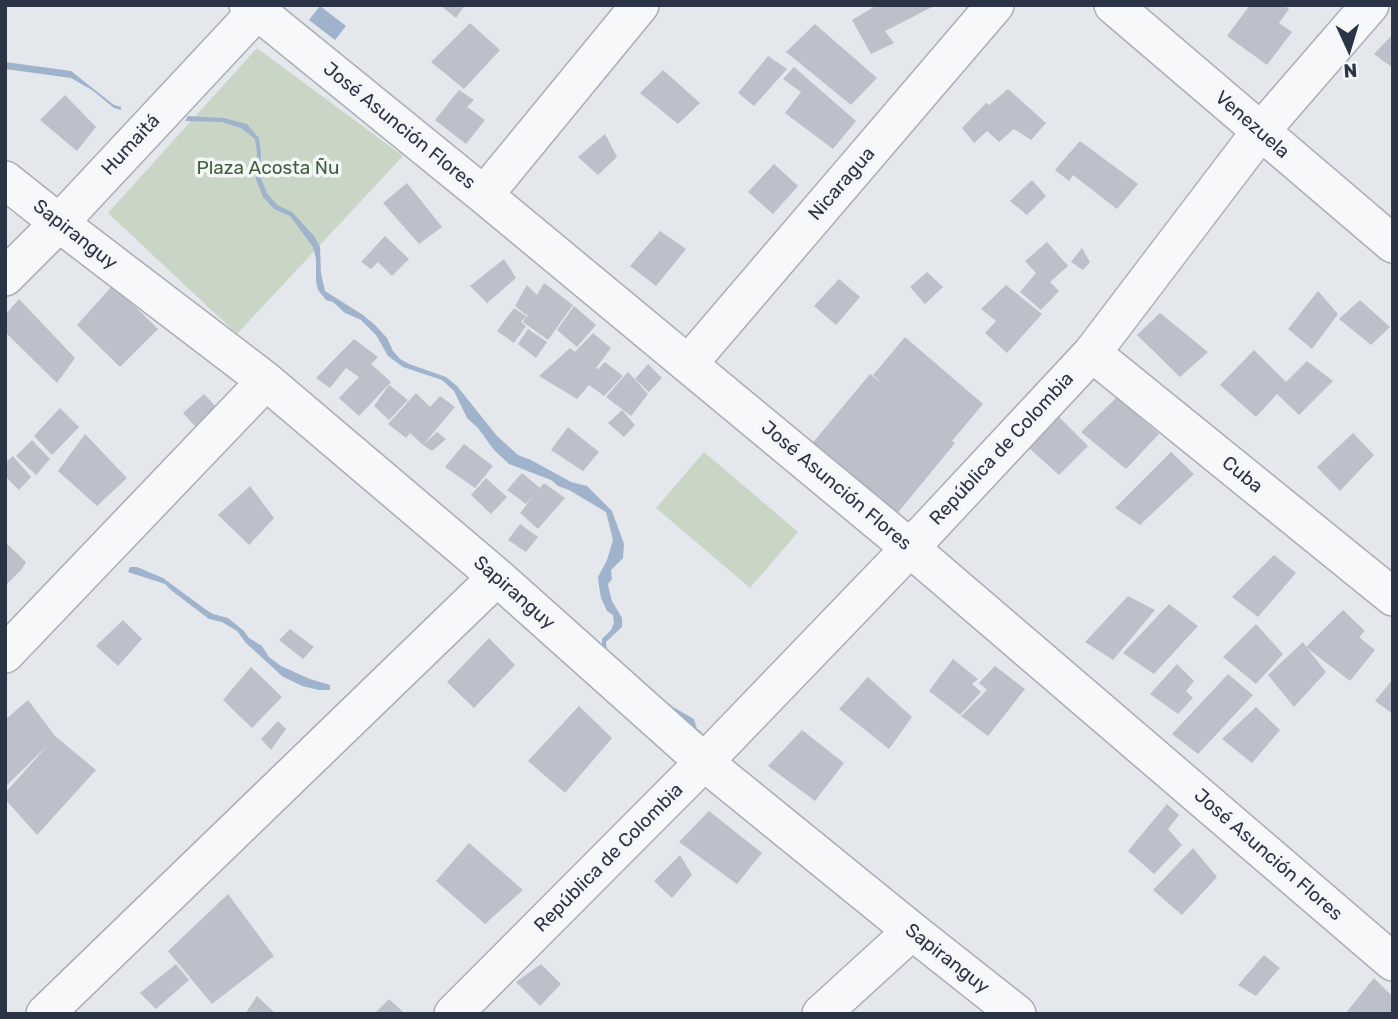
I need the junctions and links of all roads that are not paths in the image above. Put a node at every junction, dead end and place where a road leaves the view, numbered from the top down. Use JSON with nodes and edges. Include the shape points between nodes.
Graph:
{"nodes":[{"id":1,"x":640,"y":5,"type":"edge"},
{"id":2,"x":995,"y":5,"type":"edge"},
{"id":3,"x":1113,"y":5,"type":"edge"},
{"id":4,"x":1370,"y":5,"type":"edge"},
{"id":5,"x":265,"y":11,"type":"edge"},
{"id":6,"x":1260,"y":132,"type":"junction"},
{"id":7,"x":5,"y":180,"type":"edge"},
{"id":8,"x":484,"y":195,"type":"junction"},
{"id":9,"x":59,"y":223,"type":"junction"},
{"id":10,"x":1393,"y":244,"type":"edge"},
{"id":11,"x":5,"y":277,"type":"edge"},
{"id":12,"x":1092,"y":353,"type":"junction"},
{"id":13,"x":689,"y":363,"type":"junction"},
{"id":14,"x":266,"y":381,"type":"junction"},
{"id":15,"x":910,"y":548,"type":"junction"},
{"id":16,"x":497,"y":577,"type":"junction"},
{"id":17,"x":1393,"y":597,"type":"edge"},
{"id":18,"x":5,"y":654,"type":"edge"},
{"id":19,"x":704,"y":762,"type":"junction"},
{"id":20,"x":912,"y":932,"type":"junction"},
{"id":21,"x":1393,"y":962,"type":"edge"},
{"id":22,"x":46,"y":1014,"type":"edge"},
{"id":23,"x":453,"y":1014,"type":"edge"},
{"id":24,"x":821,"y":1014,"type":"edge"},
{"id":25,"x":1017,"y":1014,"type":"edge"}],
"edges":[{"from":1,"to":8,"type":"street"},
{"from":2,"to":13,"type":"street","name":"Nicaragua"},
{"from":3,"to":6,"type":"street","name":"Venezuela"},
{"from":4,"to":6,"type":"street","name":"República de Colombia"},
{"from":5,"to":8,"type":"street","name":"José Asunción Flores"},
{"from":5,"to":9,"type":"street","name":"Humaitá"},
{"from":6,"to":10,"type":"street","name":"Venezuela"},
{"from":6,"to":12,"type":"street","name":"República de Colombia"},
{"from":7,"to":9,"type":"street","name":"Sapiranguy"},
{"from":8,"to":13,"type":"street","name":"José Asunción Flores"},
{"from":9,"to":11,"type":"street","name":"Humaitá"},
{"from":9,"to":14,"type":"street","name":"Sapiranguy"},
{"from":12,"to":15,"type":"street","name":"República de Colombia"},
{"from":12,"to":17,"type":"street","name":"Cuba"},
{"from":13,"to":15,"type":"street","name":"José Asunción Flores"},
{"from":14,"to":16,"type":"street","name":"Sapiranguy"},
{"from":14,"to":18,"type":"street"},
{"from":15,"to":19,"type":"street","name":"República de Colombia"},
{"from":15,"to":21,"type":"street","name":"José Asunción Flores"},
{"from":16,"to":19,"type":"street","name":"Sapiranguy"},
{"from":16,"to":22,"type":"street"},
{"from":19,"to":20,"type":"street","name":"Sapiranguy"},
{"from":19,"to":23,"type":"street","name":"República de Colombia"},
{"from":20,"to":24,"type":"street"},
{"from":20,"to":25,"type":"street","name":"Sapiranguy"}]}
